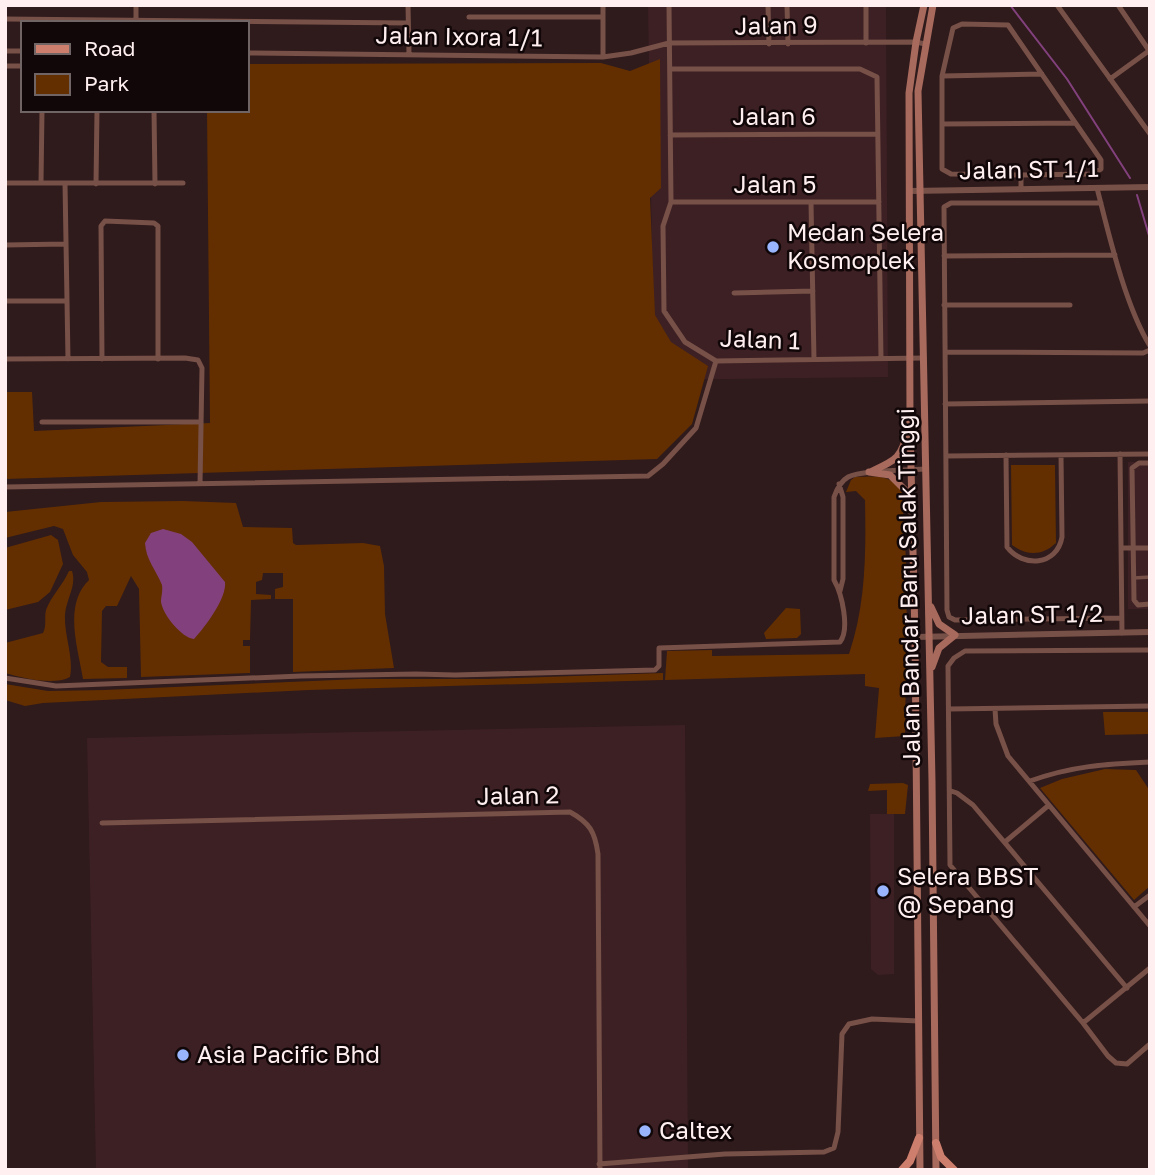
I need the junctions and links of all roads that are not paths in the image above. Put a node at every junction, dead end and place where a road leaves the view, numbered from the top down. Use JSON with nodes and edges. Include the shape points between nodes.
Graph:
{"nodes":[{"id":1,"x":136,"y":5,"type":"edge"},
{"id":2,"x":408,"y":5,"type":"edge"},
{"id":3,"x":603,"y":5,"type":"edge"},
{"id":4,"x":669,"y":5,"type":"edge"},
{"id":5,"x":768,"y":5,"type":"edge"},
{"id":6,"x":788,"y":5,"type":"edge"},
{"id":7,"x":866,"y":5,"type":"edge"},
{"id":8,"x":924,"y":5,"type":"edge"},
{"id":9,"x":933,"y":5,"type":"edge"},
{"id":10,"x":1057,"y":5,"type":"edge"},
{"id":11,"x":1118,"y":5,"type":"edge"},
{"id":12,"x":469,"y":17,"type":"dead end"},
{"id":13,"x":603,"y":17,"type":"junction"},
{"id":14,"x":5,"y":19,"type":"edge"},
{"id":15,"x":136,"y":21,"type":"edge"},
{"id":16,"x":248,"y":22,"type":"edge"},
{"id":17,"x":408,"y":23,"type":"junction"},
{"id":18,"x":916,"y":42,"type":"junction"},
{"id":19,"x":866,"y":43,"type":"junction"},
{"id":20,"x":669,"y":44,"type":"junction"},
{"id":21,"x":769,"y":44,"type":"junction"},
{"id":22,"x":788,"y":44,"type":"junction"},
{"id":23,"x":925,"y":44,"type":"junction"},
{"id":24,"x":1149,"y":51,"type":"edge"},
{"id":25,"x":248,"y":53,"type":"edge"},
{"id":26,"x":409,"y":54,"type":"junction"},
{"id":27,"x":603,"y":57,"type":"junction"},
{"id":28,"x":670,"y":69,"type":"junction"},
{"id":29,"x":1042,"y":74,"type":"junction"},
{"id":30,"x":942,"y":76,"type":"junction"},
{"id":31,"x":1110,"y":79,"type":"junction"},
{"id":32,"x":42,"y":112,"type":"edge"},
{"id":33,"x":97,"y":112,"type":"edge"},
{"id":34,"x":154,"y":112,"type":"edge"},
{"id":35,"x":1075,"y":123,"type":"junction"},
{"id":36,"x":942,"y":124,"type":"junction"},
{"id":37,"x":877,"y":134,"type":"junction"},
{"id":38,"x":1150,"y":134,"type":"edge"},
{"id":39,"x":670,"y":135,"type":"junction"},
{"id":40,"x":1021,"y":174,"type":"junction"},
{"id":41,"x":5,"y":183,"type":"edge"},
{"id":42,"x":41,"y":183,"type":"junction"},
{"id":43,"x":65,"y":183,"type":"junction"},
{"id":44,"x":183,"y":183,"type":"dead end"},
{"id":45,"x":96,"y":184,"type":"junction"},
{"id":46,"x":155,"y":184,"type":"junction"},
{"id":47,"x":1150,"y":187,"type":"edge"},
{"id":48,"x":1097,"y":188,"type":"junction"},
{"id":49,"x":1021,"y":189,"type":"junction"},
{"id":50,"x":910,"y":191,"type":"junction"},
{"id":51,"x":921,"y":191,"type":"junction"},
{"id":52,"x":671,"y":202,"type":"junction"},
{"id":53,"x":811,"y":202,"type":"junction"},
{"id":54,"x":879,"y":202,"type":"junction"},
{"id":55,"x":1101,"y":203,"type":"junction"},
{"id":56,"x":65,"y":244,"type":"junction"},
{"id":57,"x":5,"y":245,"type":"edge"},
{"id":58,"x":1115,"y":255,"type":"junction"},
{"id":59,"x":944,"y":256,"type":"junction"},
{"id":60,"x":813,"y":291,"type":"junction"},
{"id":61,"x":734,"y":293,"type":"dead end"},
{"id":62,"x":65,"y":300,"type":"junction"},
{"id":63,"x":5,"y":301,"type":"edge"},
{"id":64,"x":944,"y":305,"type":"junction"},
{"id":65,"x":1070,"y":305,"type":"dead end"},
{"id":66,"x":1150,"y":348,"type":"edge"},
{"id":67,"x":945,"y":352,"type":"junction"},
{"id":68,"x":910,"y":358,"type":"junction"},
{"id":69,"x":924,"y":358,"type":"junction"},
{"id":70,"x":5,"y":359,"type":"edge"},
{"id":71,"x":68,"y":359,"type":"junction"},
{"id":72,"x":102,"y":359,"type":"junction"},
{"id":73,"x":158,"y":359,"type":"junction"},
{"id":74,"x":881,"y":359,"type":"junction"},
{"id":75,"x":814,"y":360,"type":"junction"},
{"id":76,"x":716,"y":361,"type":"junction"},
{"id":77,"x":1150,"y":401,"type":"edge"},
{"id":78,"x":946,"y":404,"type":"junction"},
{"id":79,"x":42,"y":422,"type":"dead end"},
{"id":80,"x":201,"y":422,"type":"junction"},
{"id":81,"x":910,"y":423,"type":"junction"},
{"id":82,"x":1120,"y":454,"type":"junction"},
{"id":83,"x":1150,"y":454,"type":"edge"},
{"id":84,"x":1006,"y":455,"type":"junction"},
{"id":85,"x":1060,"y":455,"type":"junction"},
{"id":86,"x":947,"y":456,"type":"junction"},
{"id":87,"x":1150,"y":463,"type":"edge"},
{"id":88,"x":926,"y":469,"type":"junction"},
{"id":89,"x":912,"y":470,"type":"junction"},
{"id":90,"x":869,"y":472,"type":"junction"},
{"id":91,"x":200,"y":484,"type":"junction"},
{"id":92,"x":839,"y":484,"type":"junction"},
{"id":93,"x":5,"y":487,"type":"edge"},
{"id":94,"x":1121,"y":548,"type":"junction"},
{"id":95,"x":1133,"y":548,"type":"junction"},
{"id":96,"x":1150,"y":548,"type":"edge"},
{"id":97,"x":913,"y":551,"type":"junction"},
{"id":98,"x":1134,"y":578,"type":"junction"},
{"id":99,"x":1150,"y":578,"type":"edge"},
{"id":100,"x":840,"y":591,"type":"junction"},
{"id":101,"x":927,"y":593,"type":"junction"},
{"id":102,"x":1150,"y":604,"type":"edge"},
{"id":103,"x":1122,"y":618,"type":"junction"},
{"id":104,"x":1150,"y":632,"type":"edge"},
{"id":105,"x":1122,"y":633,"type":"junction"},
{"id":106,"x":955,"y":635,"type":"junction"},
{"id":107,"x":929,"y":636,"type":"junction"},
{"id":108,"x":915,"y":637,"type":"junction"},
{"id":109,"x":1150,"y":650,"type":"edge"},
{"id":110,"x":930,"y":676,"type":"junction"},
{"id":111,"x":5,"y":678,"type":"edge"},
{"id":112,"x":1150,"y":706,"type":"edge"},
{"id":113,"x":949,"y":709,"type":"junction"},
{"id":114,"x":995,"y":709,"type":"junction"},
{"id":115,"x":1150,"y":762,"type":"edge"},
{"id":116,"x":1030,"y":781,"type":"junction"},
{"id":117,"x":951,"y":791,"type":"junction"},
{"id":118,"x":1049,"y":804,"type":"junction"},
{"id":119,"x":102,"y":823,"type":"dead end"},
{"id":120,"x":1005,"y":842,"type":"junction"},
{"id":121,"x":1150,"y":895,"type":"edge"},
{"id":122,"x":1134,"y":907,"type":"junction"},
{"id":123,"x":1150,"y":926,"type":"edge"},
{"id":124,"x":1150,"y":968,"type":"edge"},
{"id":125,"x":1127,"y":988,"type":"junction"},
{"id":126,"x":919,"y":1021,"type":"junction"},
{"id":127,"x":1083,"y":1023,"type":"junction"},
{"id":128,"x":1150,"y":1044,"type":"edge"},
{"id":129,"x":919,"y":1077,"type":"junction"},
{"id":130,"x":935,"y":1078,"type":"junction"},
{"id":131,"x":919,"y":1138,"type":"junction"},
{"id":132,"x":936,"y":1143,"type":"junction"},
{"id":133,"x":600,"y":1167,"type":"edge"},
{"id":134,"x":902,"y":1170,"type":"edge"},
{"id":135,"x":920,"y":1170,"type":"edge"},
{"id":136,"x":936,"y":1170,"type":"edge"},
{"id":137,"x":954,"y":1170,"type":"edge"}],
"edges":[{"from":1,"to":15,"type":"street"},
{"from":2,"to":17,"type":"street"},
{"from":3,"to":13,"type":"street"},
{"from":4,"to":20,"type":"street"},
{"from":5,"to":21,"type":"street"},
{"from":6,"to":22,"type":"street"},
{"from":7,"to":19,"type":"street"},
{"from":8,"to":18,"type":"main road","name":"Jalan Bandar Baru Salak Tinggi"},
{"from":9,"to":23,"type":"main road","name":"Jalan Bandar Baru Salak Tinggi"},
{"from":10,"to":31,"type":"street"},
{"from":11,"to":24,"type":"street"},
{"from":12,"to":13,"type":"street"},
{"from":13,"to":27,"type":"street"},
{"from":14,"to":15,"type":"street"},
{"from":16,"to":17,"type":"street"},
{"from":17,"to":26,"type":"street"},
{"from":18,"to":19,"type":"street","name":"Jalan 9"},
{"from":18,"to":23,"type":"street","name":"Jalan 9"},
{"from":18,"to":50,"type":"main road","name":"Jalan Bandar Baru Salak Tinggi","via":[[909,93]]},
{"from":19,"to":22,"type":"street","name":"Jalan 9"},
{"from":20,"to":21,"type":"street","name":"Jalan 9"},
{"from":20,"to":27,"type":"street","name":"Jalan Ixora 1/1"},
{"from":20,"to":28,"type":"street"},
{"from":21,"to":22,"type":"street","name":"Jalan 9"},
{"from":23,"to":51,"type":"main road","name":"Jalan Bandar Baru Salak Tinggi","via":[[918,91]]},
{"from":24,"to":31,"type":"street"},
{"from":25,"to":26,"type":"street","name":"Jalan Ixora 1/1"},
{"from":26,"to":27,"type":"street","name":"Jalan Ixora 1/1"},
{"from":28,"to":37,"type":"street","via":[[860,69],[877,77]]},
{"from":28,"to":39,"type":"street"},
{"from":29,"to":30,"type":"street"},
{"from":29,"to":30,"type":"street","via":[[1008,25],[962,24],[953,28]]},
{"from":29,"to":35,"type":"street"},
{"from":30,"to":36,"type":"street"},
{"from":31,"to":38,"type":"street"},
{"from":32,"to":42,"type":"street"},
{"from":33,"to":45,"type":"street"},
{"from":34,"to":46,"type":"street"},
{"from":35,"to":36,"type":"street"},
{"from":35,"to":40,"type":"street","via":[[1101,160],[1101,169],[1092,174]]},
{"from":36,"to":40,"type":"street","via":[[942,169],[951,174]]},
{"from":37,"to":39,"type":"street","name":"Jalan 6"},
{"from":37,"to":54,"type":"street"},
{"from":39,"to":52,"type":"street"},
{"from":40,"to":49,"type":"street"},
{"from":41,"to":42,"type":"street"},
{"from":42,"to":43,"type":"street"},
{"from":43,"to":45,"type":"street"},
{"from":43,"to":56,"type":"street"},
{"from":44,"to":46,"type":"street"},
{"from":45,"to":46,"type":"street"},
{"from":47,"to":48,"type":"street","name":"Jalan ST 1/1"},
{"from":48,"to":49,"type":"street","name":"Jalan ST 1/1"},
{"from":48,"to":55,"type":"street"},
{"from":49,"to":51,"type":"street","name":"Jalan ST 1/1"},
{"from":50,"to":51,"type":"street","name":"Jalan ST 1/1"},
{"from":50,"to":68,"type":"main road","name":"Jalan Bandar Baru Salak Tinggi"},
{"from":51,"to":69,"type":"main road","name":"Jalan Bandar Baru Salak Tinggi"},
{"from":52,"to":53,"type":"street","name":"Jalan 5"},
{"from":52,"to":76,"type":"street","name":"Jalan 1","via":[[664,220],[663,311],[685,342]]},
{"from":53,"to":54,"type":"street","name":"Jalan 5"},
{"from":53,"to":60,"type":"street"},
{"from":54,"to":74,"type":"street"},
{"from":55,"to":58,"type":"street"},
{"from":55,"to":59,"type":"street","via":[[951,203],[943,211]]},
{"from":56,"to":57,"type":"street"},
{"from":56,"to":62,"type":"street"},
{"from":58,"to":59,"type":"street"},
{"from":58,"to":66,"type":"street","via":[[1139,329]]},
{"from":59,"to":64,"type":"street"},
{"from":60,"to":61,"type":"street"},
{"from":60,"to":75,"type":"street"},
{"from":62,"to":63,"type":"street"},
{"from":62,"to":71,"type":"street"},
{"from":64,"to":65,"type":"street"},
{"from":64,"to":67,"type":"street"},
{"from":66,"to":67,"type":"street","via":[[1143,353]]},
{"from":67,"to":78,"type":"street"},
{"from":68,"to":69,"type":"street","name":"Jalan 1"},
{"from":68,"to":74,"type":"street","name":"Jalan 1"},
{"from":68,"to":81,"type":"main road","name":"Jalan Bandar Baru Salak Tinggi"},
{"from":69,"to":88,"type":"main road","name":"Jalan Bandar Baru Salak Tinggi"},
{"from":70,"to":71,"type":"street"},
{"from":71,"to":72,"type":"street"},
{"from":72,"to":73,"type":"street"},
{"from":72,"to":73,"type":"street","via":[[104,221],[158,226]]},
{"from":73,"to":80,"type":"street","via":[[192,358],[201,363]]},
{"from":74,"to":75,"type":"street","name":"Jalan 1"},
{"from":75,"to":76,"type":"street","name":"Jalan 1"},
{"from":76,"to":91,"type":"street","via":[[696,428],[648,476]]},
{"from":77,"to":78,"type":"street"},
{"from":78,"to":86,"type":"street"},
{"from":79,"to":80,"type":"street"},
{"from":80,"to":91,"type":"street"},
{"from":81,"to":89,"type":"main road","name":"Jalan Bandar Baru Salak Tinggi"},
{"from":81,"to":90,"type":"main road","via":[[904,451]]},
{"from":82,"to":83,"type":"street"},
{"from":82,"to":85,"type":"street"},
{"from":82,"to":94,"type":"street"},
{"from":84,"to":85,"type":"street"},
{"from":84,"to":85,"type":"street","via":[[1007,547],[1021,559],[1033,560],[1053,556],[1060,549]]},
{"from":84,"to":86,"type":"street"},
{"from":86,"to":103,"type":"street","via":[[949,617]]},
{"from":87,"to":95,"type":"street","via":[[1132,468]]},
{"from":88,"to":89,"type":"street"},
{"from":88,"to":101,"type":"main road","name":"Jalan Bandar Baru Salak Tinggi"},
{"from":89,"to":90,"type":"street"},
{"from":89,"to":97,"type":"main road","name":"Jalan Bandar Baru Salak Tinggi"},
{"from":90,"to":92,"type":"street","via":[[851,475]]},
{"from":90,"to":97,"type":"main road","via":[[890,475],[907,492]]},
{"from":91,"to":93,"type":"street"},
{"from":92,"to":100,"type":"street","via":[[843,510]]},
{"from":92,"to":100,"type":"street","via":[[834,497],[833,546],[834,580]]},
{"from":94,"to":95,"type":"street"},
{"from":94,"to":103,"type":"street"},
{"from":95,"to":96,"type":"street"},
{"from":95,"to":98,"type":"street"},
{"from":97,"to":108,"type":"main road","name":"Jalan Bandar Baru Salak Tinggi"},
{"from":98,"to":99,"type":"street"},
{"from":98,"to":102,"type":"street","via":[[1134,600],[1138,605]]},
{"from":100,"to":111,"type":"street","via":[[844,636],[840,642],[659,648],[655,670],[55,686]]},
{"from":101,"to":106,"type":"main road","via":[[939,624]]},
{"from":101,"to":107,"type":"main road","name":"Jalan Bandar Baru Salak Tinggi"},
{"from":103,"to":105,"type":"street"},
{"from":104,"to":105,"type":"street","name":"Jalan ST 1/2"},
{"from":105,"to":106,"type":"street","name":"Jalan ST 1/2"},
{"from":106,"to":107,"type":"street","name":"Jalan ST 1/2"},
{"from":106,"to":110,"type":"main road","via":[[939,648]]},
{"from":107,"to":108,"type":"street","name":"Jalan ST 1/2"},
{"from":107,"to":110,"type":"main road","name":"Jalan Bandar Baru Salak Tinggi"},
{"from":108,"to":126,"type":"main road","name":"Jalan Bandar Baru Salak Tinggi"},
{"from":109,"to":113,"type":"street","via":[[965,651],[948,666]]},
{"from":110,"to":130,"type":"main road","name":"Jalan Bandar Baru Salak Tinggi"},
{"from":112,"to":114,"type":"street"},
{"from":113,"to":114,"type":"street"},
{"from":113,"to":117,"type":"street"},
{"from":114,"to":116,"type":"street","via":[[1005,749]]},
{"from":115,"to":116,"type":"street","via":[[1063,770]]},
{"from":116,"to":118,"type":"street"},
{"from":117,"to":120,"type":"street","via":[[973,805]]},
{"from":117,"to":127,"type":"street","via":[[950,865]]},
{"from":118,"to":120,"type":"street"},
{"from":118,"to":122,"type":"street"},
{"from":119,"to":133,"type":"street","name":"Jalan 2","via":[[570,811],[582,819],[596,835],[597,854]]},
{"from":120,"to":125,"type":"street"},
{"from":121,"to":122,"type":"street"},
{"from":122,"to":123,"type":"street"},
{"from":124,"to":125,"type":"street"},
{"from":125,"to":127,"type":"street"},
{"from":126,"to":129,"type":"main road","name":"Jalan Bandar Baru Salak Tinggi"},
{"from":126,"to":133,"type":"street","via":[[872,1019],[849,1024],[842,1034],[834,1148],[824,1152],[725,1153]]},
{"from":127,"to":128,"type":"street","via":[[1116,1063],[1127,1064]]},
{"from":129,"to":130,"type":"main road"},
{"from":129,"to":131,"type":"main road","name":"Jalan Bandar Baru Salak Tinggi"},
{"from":130,"to":132,"type":"main road","name":"Jalan Bandar Baru Salak Tinggi"},
{"from":131,"to":134,"type":"main road"},
{"from":131,"to":135,"type":"main road","name":"Jalan Bandar Baru Salak Tinggi"},
{"from":132,"to":136,"type":"main road","name":"Jalan Bandar Baru Salak Tinggi"},
{"from":132,"to":137,"type":"main road","via":[[941,1157]]}]}
